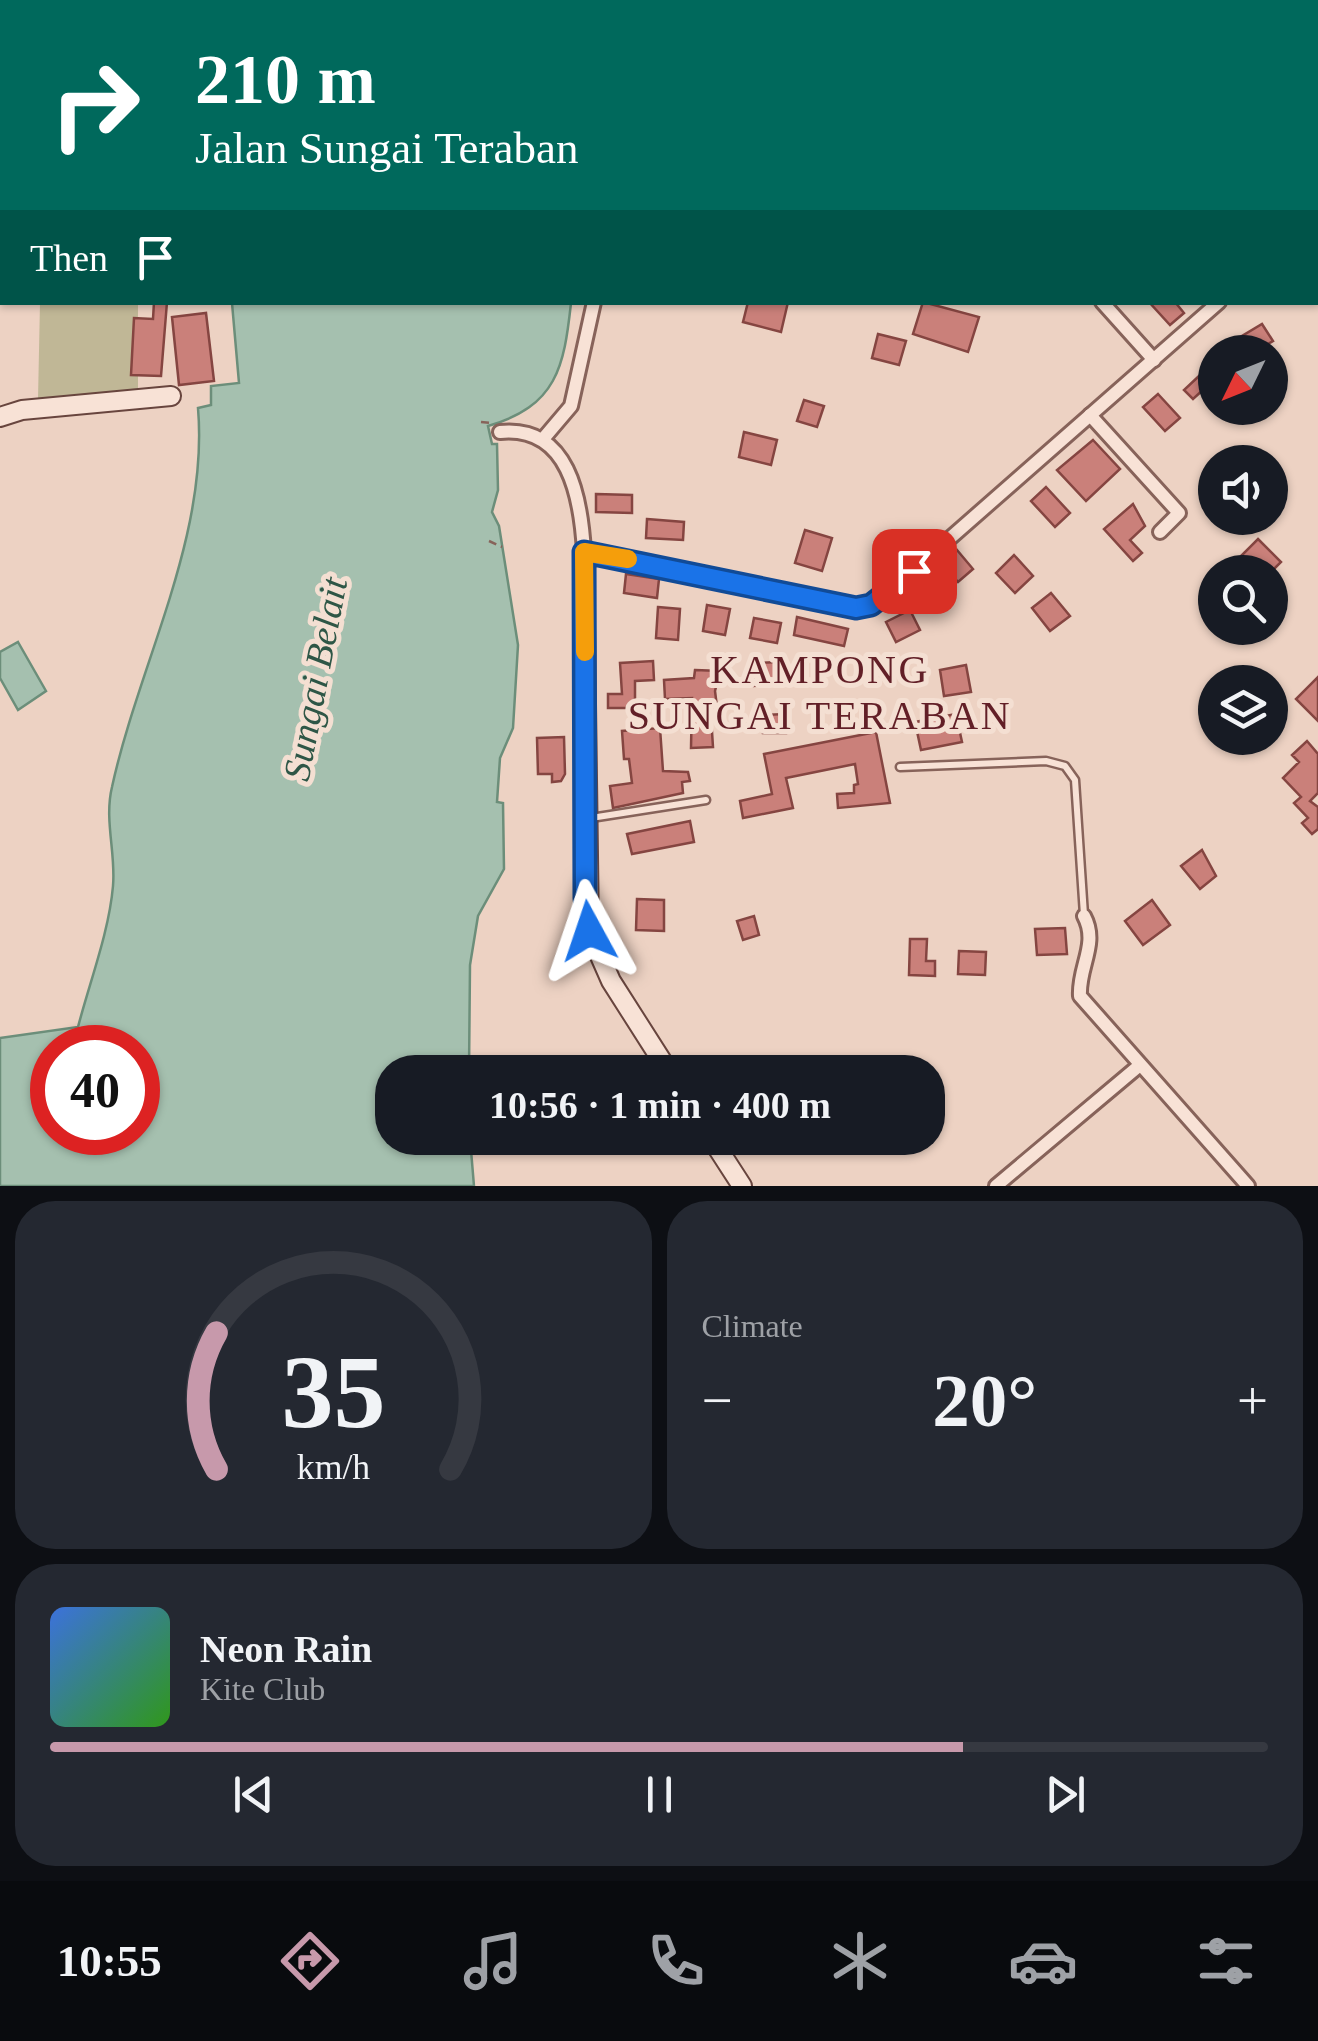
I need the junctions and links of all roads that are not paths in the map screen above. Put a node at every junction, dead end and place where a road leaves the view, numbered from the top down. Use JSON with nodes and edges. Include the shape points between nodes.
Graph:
{"nodes":[{"id":1,"x":593,"y":305,"type":"edge"},
{"id":2,"x":1105,"y":305,"type":"edge"},
{"id":3,"x":1216,"y":305,"type":"edge"},
{"id":4,"x":1154,"y":360,"type":"junction"},
{"id":5,"x":171,"y":396,"type":"dead end"},
{"id":6,"x":1090,"y":415,"type":"junction"},
{"id":7,"x":0,"y":417,"type":"edge"},
{"id":8,"x":499,"y":428,"type":"road end"},
{"id":9,"x":543,"y":440,"type":"junction"},
{"id":10,"x":1160,"y":532,"type":"dead end"},
{"id":11,"x":584,"y":552,"type":"junction"},
{"id":12,"x":900,"y":767,"type":"dead end"},
{"id":13,"x":706,"y":800,"type":"dead end"},
{"id":14,"x":585,"y":820,"type":"junction"},
{"id":15,"x":1084,"y":916,"type":"joint"},
{"id":16,"x":659,"y":1055,"type":"edge"},
{"id":17,"x":1140,"y":1065,"type":"junction"},
{"id":18,"x":722,"y":1155,"type":"edge"},
{"id":19,"x":742,"y":1186,"type":"edge"},
{"id":20,"x":996,"y":1186,"type":"edge"},
{"id":21,"x":1248,"y":1186,"type":"edge"}],
"edges":[{"from":1,"to":9,"type":"street","via":[[572,406]]},
{"from":2,"to":4,"type":"street"},
{"from":3,"to":4,"type":"street"},
{"from":4,"to":6,"type":"street"},
{"from":5,"to":7,"type":"street"},
{"from":6,"to":10,"type":"street","via":[[1179,513]]},
{"from":6,"to":11,"type":"street","via":[[871,605],[792,598]]},
{"from":8,"to":9,"type":"street"},
{"from":9,"to":11,"type":"street","via":[[575,487]]},
{"from":11,"to":14,"type":"street"},
{"from":12,"to":15,"type":"lane","via":[[1046,761],[1066,766],[1075,780]]},
{"from":13,"to":14,"type":"lane"},
{"from":14,"to":16,"type":"street","via":[[585,898],[598,957]]},
{"from":15,"to":17,"type":"street","via":[[1089,954],[1078,976],[1080,996]]},
{"from":17,"to":20,"type":"street"},
{"from":17,"to":21,"type":"street"},
{"from":18,"to":19,"type":"street"}]}
